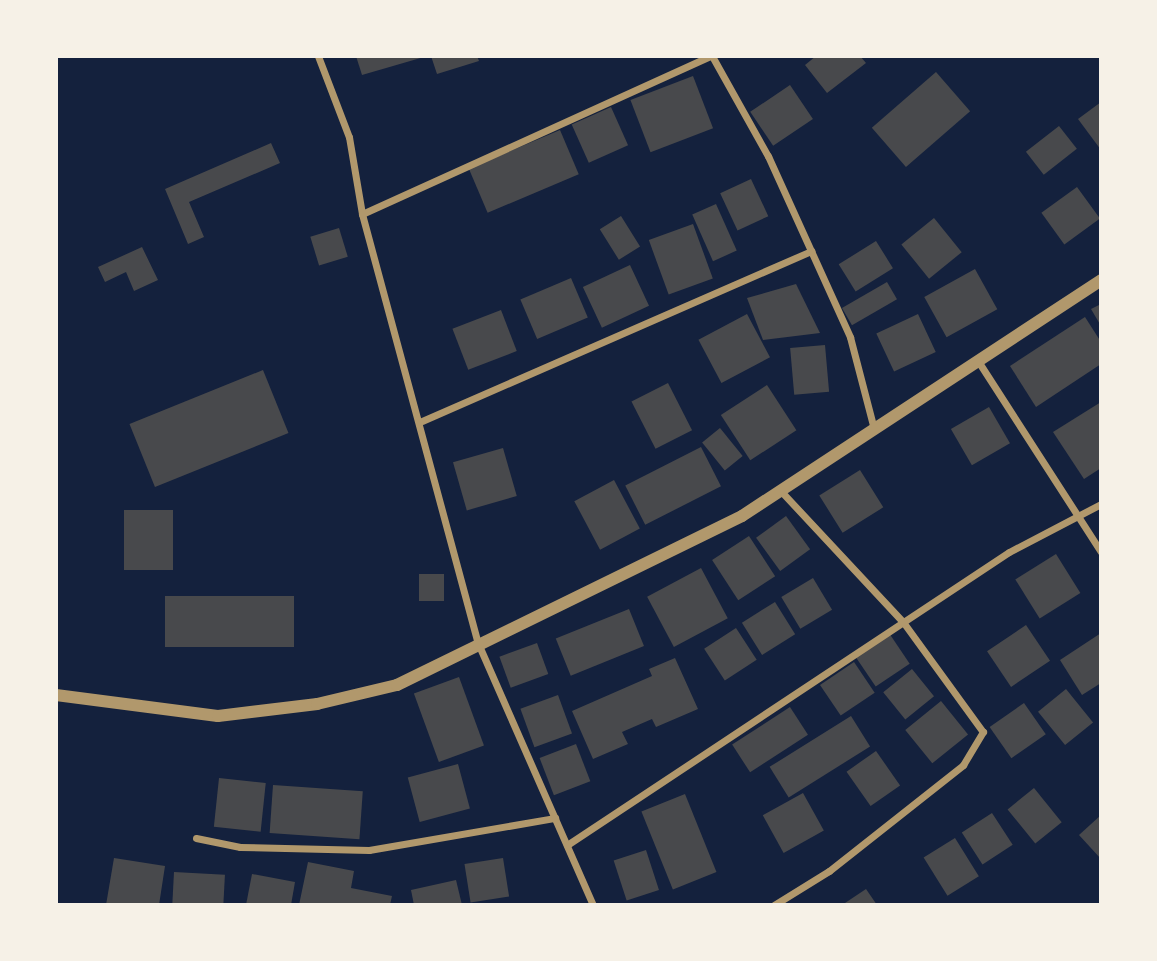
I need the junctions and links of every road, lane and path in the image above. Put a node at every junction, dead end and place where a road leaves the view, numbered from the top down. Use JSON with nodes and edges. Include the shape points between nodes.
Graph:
{"nodes":[{"id":1,"x":318,"y":56,"type":"edge"},
{"id":2,"x":712,"y":56,"type":"edge"},
{"id":3,"x":362,"y":214,"type":"junction"},
{"id":4,"x":811,"y":251,"type":"junction"},
{"id":5,"x":1101,"y":280,"type":"edge"},
{"id":6,"x":978,"y":361,"type":"junction"},
{"id":7,"x":422,"y":421,"type":"junction"},
{"id":8,"x":874,"y":429,"type":"junction"},
{"id":9,"x":781,"y":491,"type":"junction"},
{"id":10,"x":1101,"y":504,"type":"edge"},
{"id":11,"x":1080,"y":515,"type":"junction"},
{"id":12,"x":1101,"y":552,"type":"edge"},
{"id":13,"x":903,"y":622,"type":"junction"},
{"id":14,"x":477,"y":642,"type":"junction"},
{"id":15,"x":56,"y":695,"type":"edge"},
{"id":16,"x":555,"y":818,"type":"junction"},
{"id":17,"x":197,"y":838,"type":"dead end"},
{"id":18,"x":567,"y":845,"type":"junction"},
{"id":19,"x":593,"y":905,"type":"edge"},
{"id":20,"x":774,"y":905,"type":"edge"}],
"edges":[{"from":1,"to":3,"type":"street","via":[[349,137]]},
{"from":2,"to":3,"type":"street"},
{"from":2,"to":4,"type":"street"},
{"from":3,"to":7,"type":"street"},
{"from":4,"to":7,"type":"street"},
{"from":4,"to":8,"type":"street","via":[[850,337]]},
{"from":5,"to":6,"type":"street"},
{"from":6,"to":8,"type":"street"},
{"from":6,"to":11,"type":"street"},
{"from":7,"to":14,"type":"street"},
{"from":8,"to":9,"type":"street"},
{"from":9,"to":13,"type":"street"},
{"from":9,"to":14,"type":"street","via":[[741,516]]},
{"from":10,"to":11,"type":"street"},
{"from":11,"to":12,"type":"street"},
{"from":11,"to":13,"type":"street","via":[[1009,552]]},
{"from":13,"to":18,"type":"street"},
{"from":13,"to":20,"type":"street","via":[[983,732],[963,765],[829,871]]},
{"from":14,"to":15,"type":"street","via":[[397,685],[317,704],[218,716]]},
{"from":14,"to":16,"type":"street"},
{"from":16,"to":17,"type":"street","via":[[369,850],[240,847]]},
{"from":16,"to":18,"type":"street"},
{"from":18,"to":19,"type":"street"}]}
